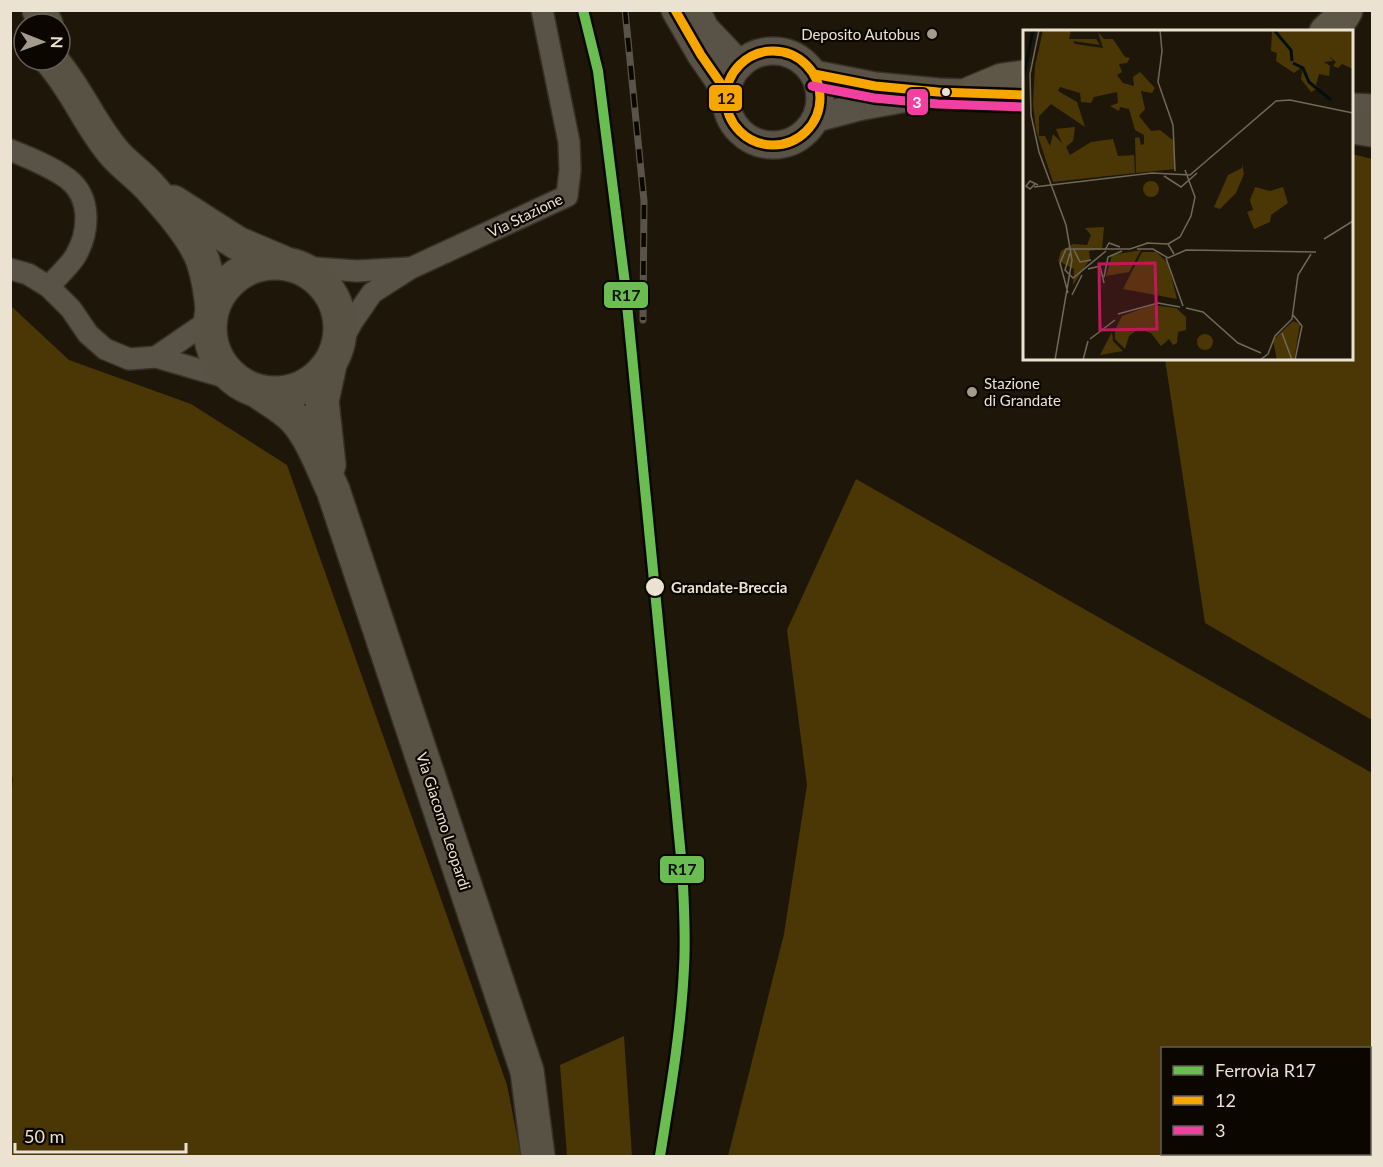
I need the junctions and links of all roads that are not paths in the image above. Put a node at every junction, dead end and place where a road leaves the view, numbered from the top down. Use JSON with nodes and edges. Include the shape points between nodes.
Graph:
{"nodes":[{"id":1,"x":542,"y":10,"type":"edge"},
{"id":2,"x":675,"y":10,"type":"edge"},
{"id":3,"x":696,"y":10,"type":"edge"},
{"id":4,"x":1346,"y":10,"type":"edge"},
{"id":5,"x":1328,"y":30,"type":"edge"},
{"id":6,"x":740,"y":65,"type":"junction"},
{"id":7,"x":63,"y":72,"type":"edge"},
{"id":8,"x":814,"y":74,"type":"junction"},
{"id":9,"x":1023,"y":77,"type":"edge"},
{"id":10,"x":726,"y":92,"type":"junction"},
{"id":11,"x":938,"y":93,"type":"junction"},
{"id":12,"x":971,"y":93,"type":"junction"},
{"id":13,"x":1023,"y":94,"type":"edge"},
{"id":14,"x":1353,"y":107,"type":"edge"},
{"id":15,"x":1372,"y":108,"type":"edge"},
{"id":16,"x":817,"y":117,"type":"junction"},
{"id":17,"x":1353,"y":128,"type":"edge"},
{"id":18,"x":1372,"y":130,"type":"edge"},
{"id":19,"x":10,"y":150,"type":"edge"},
{"id":20,"x":149,"y":186,"type":"junction"},
{"id":21,"x":291,"y":265,"type":"junction"},
{"id":22,"x":411,"y":268,"type":"junction"},
{"id":23,"x":10,"y":269,"type":"edge"},
{"id":24,"x":49,"y":287,"type":"junction"},
{"id":25,"x":211,"y":315,"type":"junction"},
{"id":26,"x":334,"y":356,"type":"junction"},
{"id":27,"x":156,"y":357,"type":"junction"},
{"id":28,"x":246,"y":386,"type":"junction"},
{"id":29,"x":333,"y":490,"type":"junction"},
{"id":30,"x":538,"y":1156,"type":"edge"}],
"edges":[{"from":1,"to":22,"type":"street","name":"Via Stazione","via":[[569,142],[567,196]]},
{"from":2,"to":10,"type":"street"},
{"from":3,"to":6,"type":"street","via":[[705,28]]},
{"from":4,"to":5,"type":"highway"},
{"from":6,"to":8,"type":"street","via":[[765,51],[780,51],[799,59]]},
{"from":6,"to":10,"type":"street"},
{"from":7,"to":20,"type":"main road","name":"Via Giacomo Leopardi","via":[[116,155]]},
{"from":8,"to":11,"type":"street"},
{"from":8,"to":16,"type":"street","via":[[820,88]]},
{"from":9,"to":12,"type":"highway","via":[[1002,80]]},
{"from":10,"to":16,"type":"street","via":[[727,109],[735,126],[762,145],[787,144],[799,138]]},
{"from":11,"to":12,"type":"street"},
{"from":11,"to":16,"type":"street"},
{"from":12,"to":13,"type":"street"},
{"from":14,"to":15,"type":"street"},
{"from":17,"to":18,"type":"main road"},
{"from":19,"to":24,"type":"street","via":[[70,180],[83,199],[85,237],[75,258]]},
{"from":20,"to":21,"type":"main road","name":"Via Giacomo Leopardi","via":[[237,243]]},
{"from":20,"to":25,"type":"main road","name":"Via Giacomo Leopardi","via":[[187,232],[202,259],[210,286]]},
{"from":21,"to":22,"type":"street","name":"Via Stazione","via":[[357,271]]},
{"from":21,"to":25,"type":"main road","via":[[266,263],[250,267],[219,294]]},
{"from":21,"to":26,"type":"main road","name":"Via Giacomo Leopardi","via":[[325,285],[336,304],[340,324]]},
{"from":22,"to":26,"type":"street","name":"Via Stazione","via":[[372,293]]},
{"from":23,"to":24,"type":"street","via":[[28,274]]},
{"from":24,"to":27,"type":"street","via":[[105,349],[129,359]]},
{"from":25,"to":27,"type":"street"},
{"from":25,"to":28,"type":"main road","name":"Via Giacomo Leopardi","via":[[213,349],[222,367]]},
{"from":26,"to":28,"type":"main road","via":[[319,378],[305,387],[282,394]]},
{"from":26,"to":29,"type":"main road","name":"Via Giacomo Leopardi","via":[[322,401]]},
{"from":27,"to":28,"type":"street"},
{"from":28,"to":29,"type":"main road","name":"Via Giacomo Leopardi","via":[[296,420]]},
{"from":29,"to":30,"type":"main road","name":"Via Giacomo Leopardi","via":[[527,1071]]}]}
